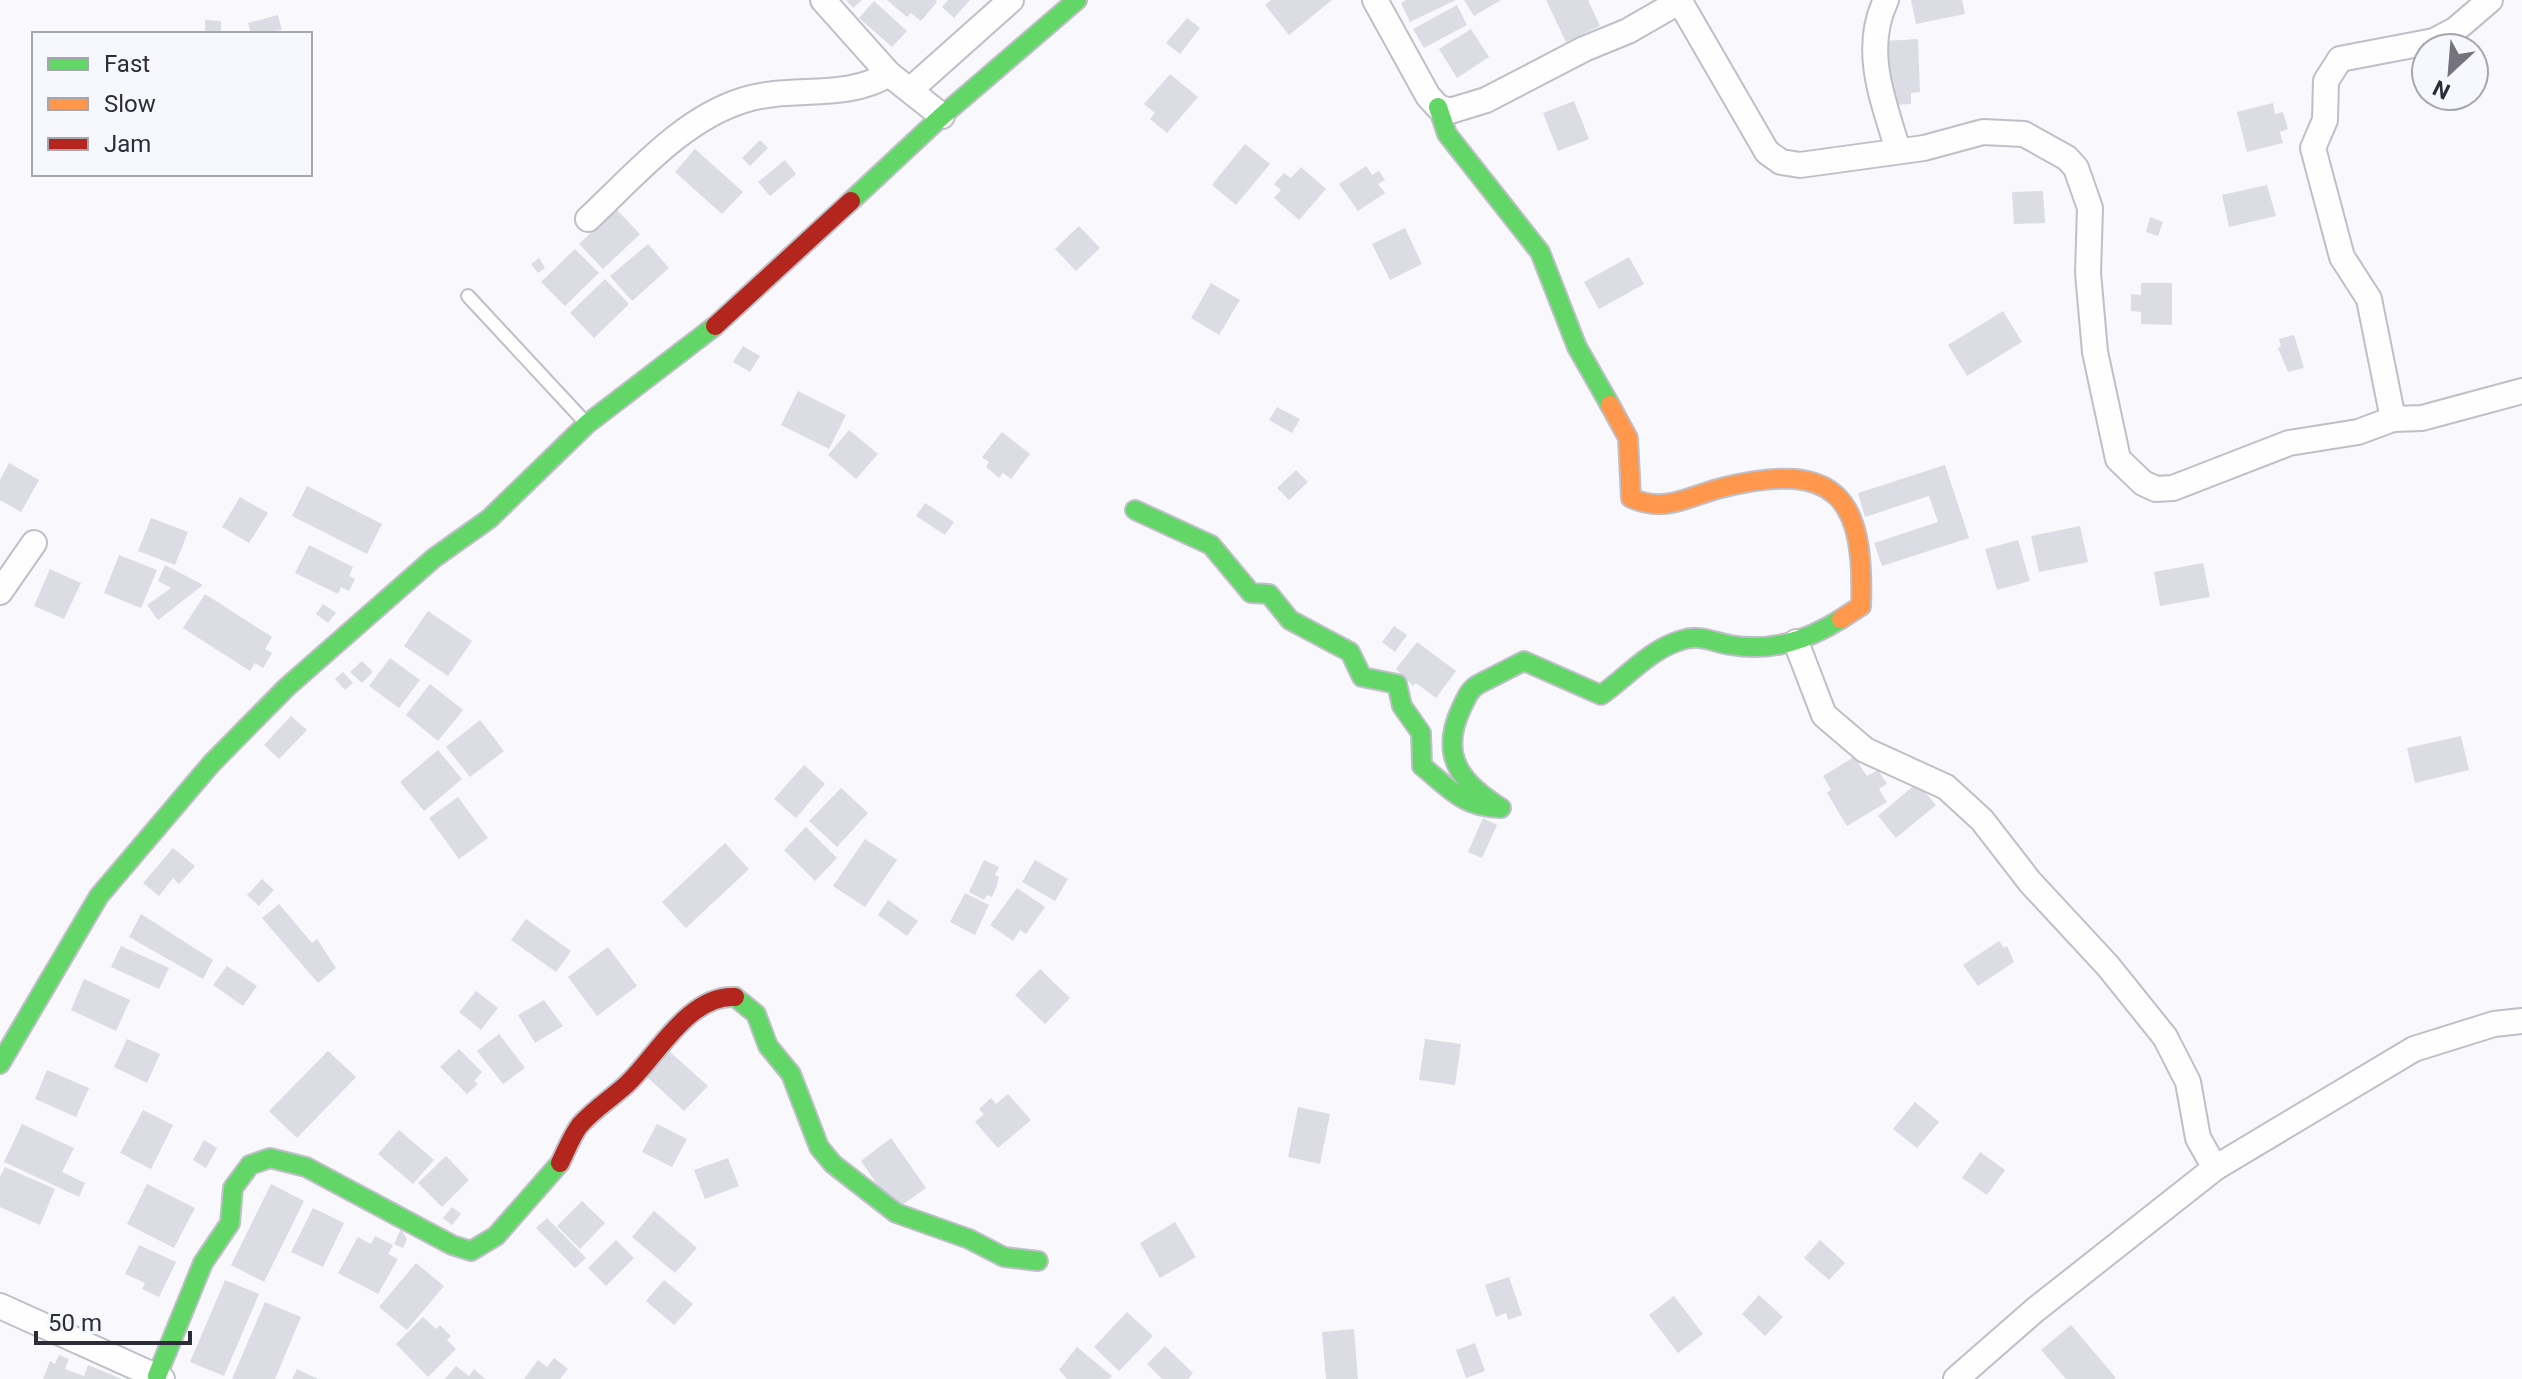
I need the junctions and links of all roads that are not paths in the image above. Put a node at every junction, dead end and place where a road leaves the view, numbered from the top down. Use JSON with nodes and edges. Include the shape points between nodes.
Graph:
{"nodes":[{"id":1,"x":823,"y":0,"type":"edge"},
{"id":2,"x":1011,"y":0,"type":"edge"},
{"id":3,"x":1375,"y":0,"type":"edge"},
{"id":4,"x":1680,"y":0,"type":"edge"},
{"id":5,"x":1886,"y":0,"type":"edge"},
{"id":6,"x":2490,"y":0,"type":"edge"},
{"id":7,"x":1075,"y":1,"type":"edge"},
{"id":8,"x":889,"y":74,"type":"junction"},
{"id":9,"x":910,"y":90,"type":"junction"},
{"id":10,"x":1438,"y":107,"type":"junction"},
{"id":11,"x":942,"y":116,"type":"junction"},
{"id":12,"x":1898,"y":150,"type":"junction"},
{"id":13,"x":588,"y":219,"type":"dead end"},
{"id":14,"x":468,"y":296,"type":"dead end"},
{"id":15,"x":2522,"y":391,"type":"edge"},
{"id":16,"x":2393,"y":419,"type":"junction"},
{"id":17,"x":587,"y":424,"type":"junction"},
{"id":18,"x":1135,"y":510,"type":"dead end"},
{"id":19,"x":34,"y":543,"type":"dead end"},
{"id":20,"x":0,"y":592,"type":"edge"},
{"id":21,"x":1796,"y":642,"type":"junction"},
{"id":22,"x":2522,"y":1021,"type":"edge"},
{"id":23,"x":0,"y":1064,"type":"edge"},
{"id":24,"x":2215,"y":1168,"type":"junction"},
{"id":25,"x":1038,"y":1261,"type":"dead end"},
{"id":26,"x":0,"y":1306,"type":"edge"},
{"id":27,"x":160,"y":1378,"type":"edge"},
{"id":28,"x":1956,"y":1379,"type":"edge"}],
"edges":[{"from":1,"to":8,"type":"street"},
{"from":2,"to":9,"type":"street"},
{"from":3,"to":10,"type":"street"},
{"from":4,"to":10,"type":"street","via":[[1486,100],[1450,111]]},
{"from":4,"to":12,"type":"street","via":[[1767,152],[1781,162],[1800,165]]},
{"from":5,"to":12,"type":"street","via":[[1873,47]]},
{"from":6,"to":16,"type":"street","via":[[2434,41],[2340,59],[2326,81],[2325,120],[2313,148],[2342,257],[2369,299]]},
{"from":7,"to":11,"type":"street"},
{"from":8,"to":9,"type":"street"},
{"from":8,"to":13,"type":"street","via":[[860,87],[747,99],[701,117]]},
{"from":9,"to":11,"type":"street"},
{"from":10,"to":21,"type":"street","via":[[1447,134],[1540,252],[1577,347],[1628,438],[1631,498],[1648,507],[1667,507],[1724,487],[1792,477],[1827,486],[1848,506],[1861,532],[1861,606],[1825,631]]},
{"from":11,"to":17,"type":"street","via":[[746,301]]},
{"from":12,"to":16,"type":"street","via":[[1983,132],[2024,134],[2076,168],[2090,208],[2088,273],[2098,367],[2118,459],[2143,483],[2173,488],[2289,443],[2358,432]]},
{"from":14,"to":17,"type":"lane"},
{"from":15,"to":16,"type":"street","via":[[2422,418]]},
{"from":17,"to":23,"type":"street","via":[[489,519],[424,567],[287,687],[212,763],[99,896]]},
{"from":18,"to":21,"type":"street","via":[[1211,545],[1251,593],[1269,594],[1290,620],[1350,652],[1362,677],[1397,684],[1402,706],[1421,733],[1422,766],[1452,796],[1476,810],[1501,808],[1459,772],[1450,739],[1472,688],[1479,684],[1524,661],[1601,695],[1682,639],[1710,637],[1727,645],[1779,649]]},
{"from":19,"to":20,"type":"street"},
{"from":21,"to":24,"type":"street","via":[[1824,715],[1865,750],[1946,787],[1982,820],[2165,1037],[2188,1082],[2198,1138]]},
{"from":22,"to":24,"type":"street","via":[[2494,1024],[2414,1049]]},
{"from":24,"to":28,"type":"street"},
{"from":25,"to":27,"type":"street","via":[[1004,1257],[896,1213],[833,1164],[819,1147],[791,1074],[768,1046],[756,1014],[739,997],[724,996],[696,1011],[579,1126],[556,1172],[496,1236],[471,1251],[306,1167],[270,1158],[250,1165],[233,1188],[230,1223],[203,1263]]},
{"from":26,"to":27,"type":"street"}]}
